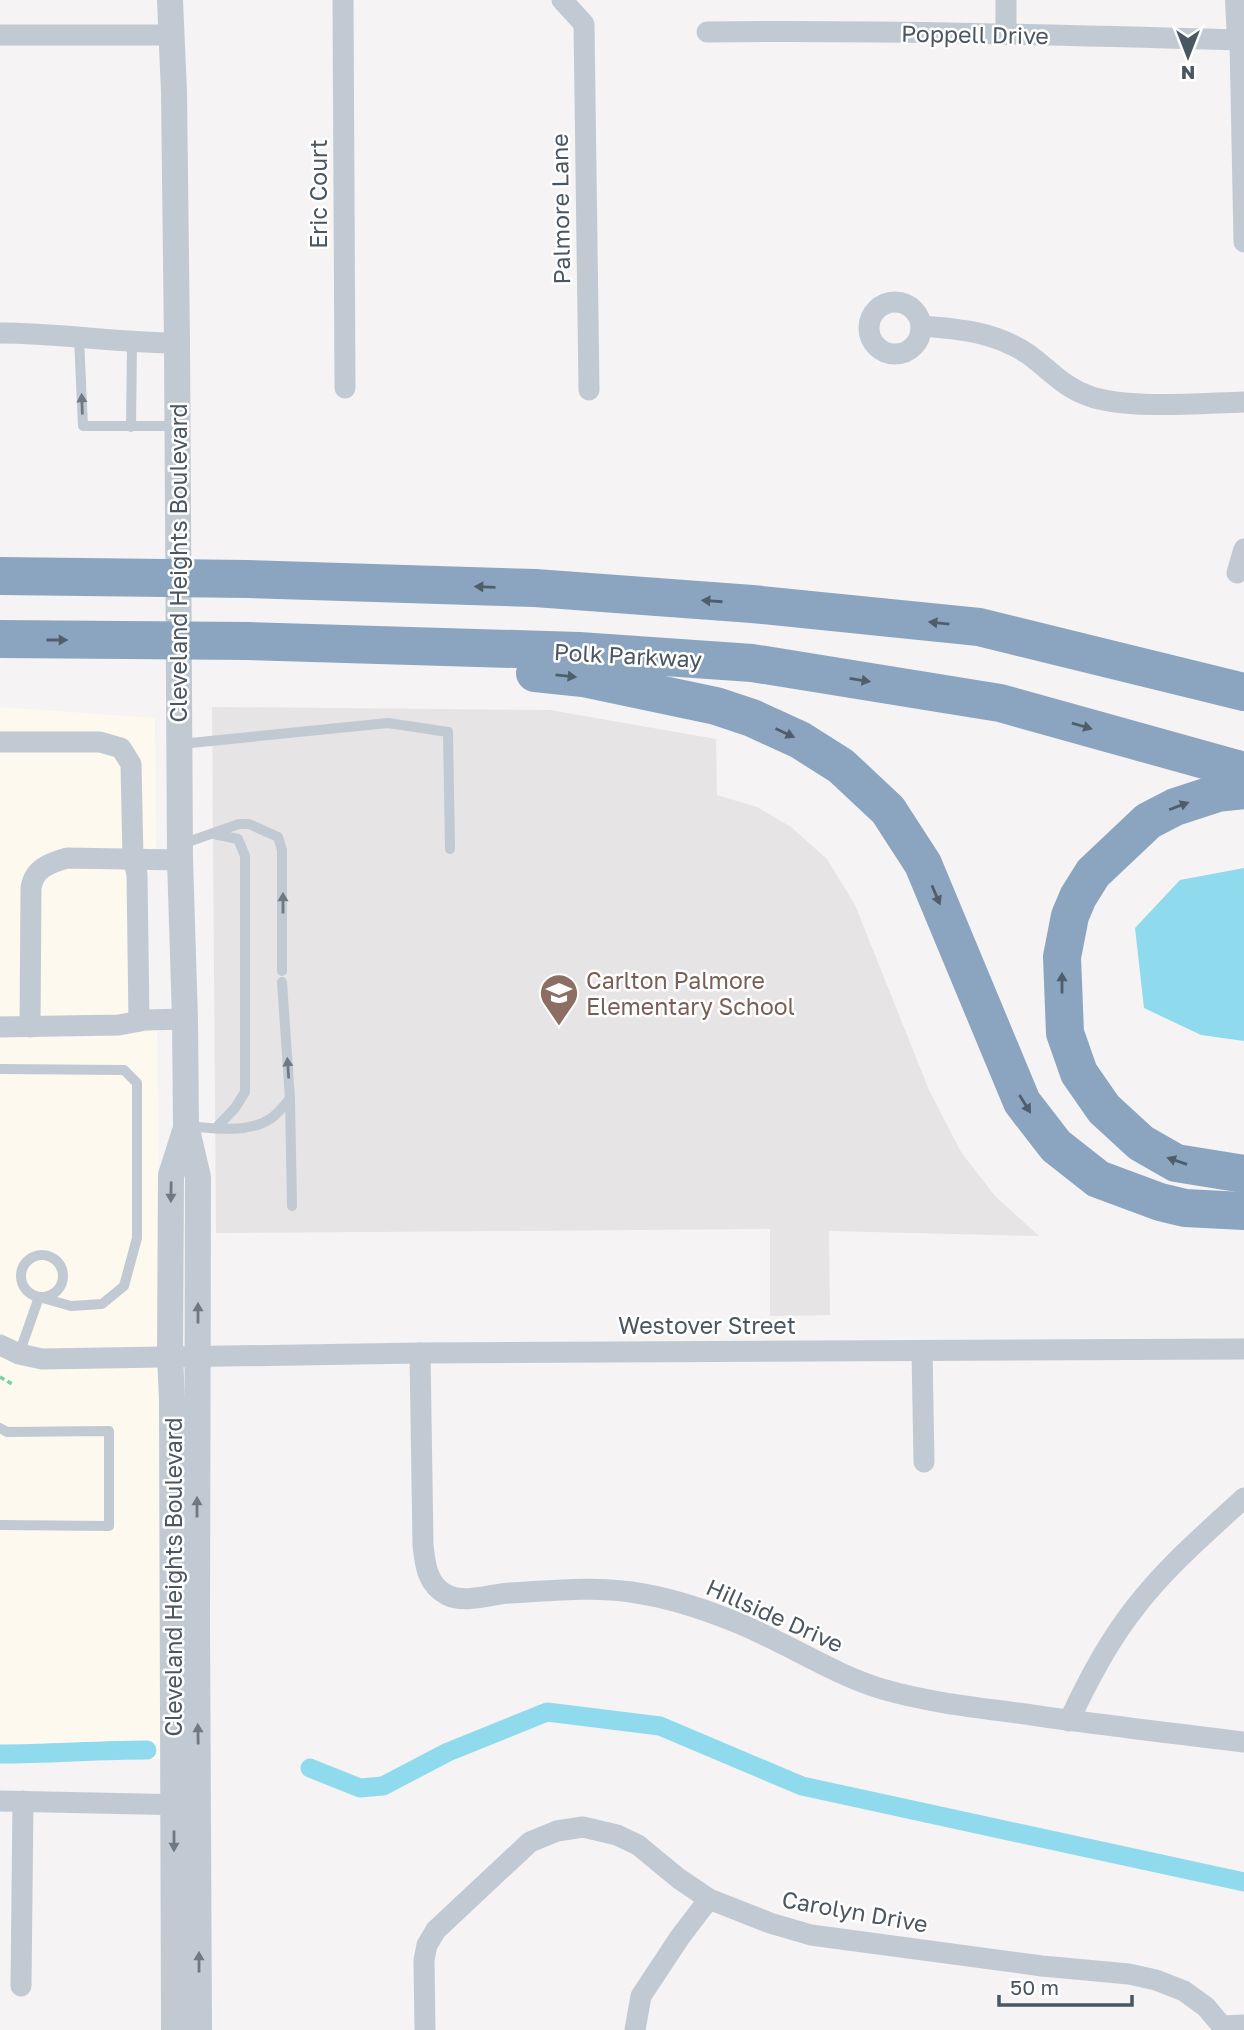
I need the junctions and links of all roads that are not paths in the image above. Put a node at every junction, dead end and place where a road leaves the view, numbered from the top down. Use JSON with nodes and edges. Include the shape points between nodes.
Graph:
{"nodes":[{"id":1,"x":170,"y":0,"type":"edge"},
{"id":2,"x":343,"y":0,"type":"edge"},
{"id":3,"x":562,"y":0,"type":"edge"},
{"id":4,"x":1006,"y":0,"type":"edge"},
{"id":5,"x":1238,"y":0,"type":"edge"},
{"id":6,"x":707,"y":32,"type":"dead end"},
{"id":7,"x":1006,"y":34,"type":"junction"},
{"id":8,"x":0,"y":35,"type":"edge"},
{"id":9,"x":172,"y":35,"type":"junction"},
{"id":10,"x":1242,"y":40,"type":"edge"},
{"id":11,"x":1244,"y":242,"type":"edge"},
{"id":12,"x":922,"y":326,"type":"dead end"},
{"id":13,"x":0,"y":333,"type":"edge"},
{"id":14,"x":79,"y":338,"type":"junction"},
{"id":15,"x":132,"y":343,"type":"junction"},
{"id":16,"x":177,"y":343,"type":"junction"},
{"id":17,"x":345,"y":388,"type":"dead end"},
{"id":18,"x":589,"y":390,"type":"dead end"},
{"id":19,"x":1244,"y":402,"type":"edge"},
{"id":20,"x":178,"y":426,"type":"junction"},
{"id":21,"x":131,"y":427,"type":"junction"},
{"id":22,"x":1244,"y":549,"type":"edge"},
{"id":23,"x":1237,"y":573,"type":"dead end"},
{"id":24,"x":0,"y":576,"type":"edge"},
{"id":25,"x":979,"y":627,"type":"junction"},
{"id":26,"x":0,"y":639,"type":"edge"},
{"id":27,"x":263,"y":642,"type":"junction"},
{"id":28,"x":1244,"y":675,"type":"edge"},
{"id":29,"x":1244,"y":692,"type":"edge"},
{"id":30,"x":0,"y":741,"type":"edge"},
{"id":31,"x":178,"y":744,"type":"junction"},
{"id":32,"x":1244,"y":771,"type":"edge"},
{"id":33,"x":1244,"y":790,"type":"edge"},
{"id":34,"x":214,"y":834,"type":"junction"},
{"id":35,"x":450,"y":849,"type":"dead end"},
{"id":36,"x":180,"y":852,"type":"junction"},
{"id":37,"x":133,"y":859,"type":"junction"},
{"id":38,"x":186,"y":1019,"type":"junction"},
{"id":39,"x":139,"y":1021,"type":"junction"},
{"id":40,"x":0,"y":1027,"type":"edge"},
{"id":41,"x":30,"y":1027,"type":"junction"},
{"id":42,"x":0,"y":1069,"type":"edge"},
{"id":43,"x":290,"y":1099,"type":"junction"},
{"id":44,"x":186,"y":1126,"type":"junction"},
{"id":45,"x":216,"y":1128,"type":"junction"},
{"id":46,"x":1244,"y":1174,"type":"edge"},
{"id":47,"x":292,"y":1206,"type":"dead end"},
{"id":48,"x":1244,"y":1210,"type":"edge"},
{"id":49,"x":39,"y":1297,"type":"junction"},
{"id":50,"x":1244,"y":1349,"type":"edge"},
{"id":51,"x":10,"y":1350,"type":"edge"},
{"id":52,"x":922,"y":1351,"type":"junction"},
{"id":53,"x":420,"y":1353,"type":"junction"},
{"id":54,"x":170,"y":1356,"type":"junction"},
{"id":55,"x":197,"y":1356,"type":"junction"},
{"id":56,"x":0,"y":1428,"type":"edge"},
{"id":57,"x":924,"y":1462,"type":"dead end"},
{"id":58,"x":1244,"y":1497,"type":"edge"},
{"id":59,"x":0,"y":1525,"type":"edge"},
{"id":60,"x":1069,"y":1721,"type":"junction"},
{"id":61,"x":1244,"y":1742,"type":"edge"},
{"id":62,"x":0,"y":1801,"type":"edge"},
{"id":63,"x":23,"y":1801,"type":"junction"},
{"id":64,"x":186,"y":1805,"type":"junction"},
{"id":65,"x":709,"y":1899,"type":"junction"},
{"id":66,"x":22,"y":1986,"type":"dead end"},
{"id":67,"x":1244,"y":2025,"type":"edge"},
{"id":68,"x":1223,"y":2028,"type":"edge"},
{"id":69,"x":174,"y":2030,"type":"edge"},
{"id":70,"x":199,"y":2030,"type":"edge"},
{"id":71,"x":425,"y":2030,"type":"edge"},
{"id":72,"x":635,"y":2030,"type":"edge"}],
"edges":[{"from":1,"to":9,"type":"street","name":"Cleveland Heights Boulevard"},
{"from":2,"to":17,"type":"street","name":"Eric Court"},
{"from":3,"to":18,"type":"street","name":"Palmore Lane","via":[[584,24]]},
{"from":4,"to":7,"type":"street"},
{"from":5,"to":10,"type":"street"},
{"from":6,"to":7,"type":"street","name":"Poppell Drive"},
{"from":7,"to":10,"type":"street","name":"Poppell Drive"},
{"from":8,"to":9,"type":"street"},
{"from":9,"to":16,"type":"street","name":"Cleveland Heights Boulevard"},
{"from":10,"to":11,"type":"street"},
{"from":12,"to":19,"type":"street","via":[[995,336],[1031,356],[1071,388],[1110,402]]},
{"from":13,"to":14,"type":"street"},
{"from":14,"to":15,"type":"street"},
{"from":21,"to":14,"type":"lane","one_way":true,"via":[[83,426]]},
{"from":15,"to":16,"type":"street"},
{"from":15,"to":21,"type":"lane"},
{"from":16,"to":20,"type":"street","name":"Cleveland Heights Boulevard"},
{"from":20,"to":21,"type":"lane"},
{"from":20,"to":31,"type":"street","name":"Cleveland Heights Boulevard"},
{"from":22,"to":23,"type":"street"},
{"from":25,"to":24,"type":"highway","one_way":true,"via":[[535,588]]},
{"from":25,"to":28,"type":"highway"},
{"from":25,"to":29,"type":"highway"},
{"from":26,"to":27,"type":"highway","name":"Polk Parkway","one_way":true},
{"from":27,"to":32,"type":"highway","name":"Polk Parkway","one_way":true,"via":[[579,652],[752,663],[1000,703]]},
{"from":27,"to":48,"type":"highway","one_way":true,"via":[[583,678],[716,706],[800,740],[841,766],[888,810],[923,864],[1022,1102],[1056,1146],[1098,1179],[1160,1202],[1185,1208]]},
{"from":30,"to":37,"type":"street","via":[[100,741],[121,748],[131,764]]},
{"from":31,"to":35,"type":"lane","via":[[387,723],[448,732]]},
{"from":31,"to":36,"type":"street","name":"Cleveland Heights Boulevard"},
{"from":46,"to":33,"type":"highway","one_way":true,"via":[[1176,1163],[1141,1143],[1104,1109],[1079,1073],[1065,1033],[1062,992],[1062,957],[1070,916],[1093,873],[1148,821],[1218,793]]},
{"from":34,"to":36,"type":"lane"},
{"from":43,"to":34,"type":"lane","one_way":true,"via":[[278,836],[249,824]]},
{"from":34,"to":45,"type":"lane","via":[[238,839],[245,856],[245,1092]]},
{"from":36,"to":37,"type":"street"},
{"from":36,"to":38,"type":"street","name":"Cleveland Heights Boulevard"},
{"from":37,"to":39,"type":"street"},
{"from":37,"to":41,"type":"street","via":[[67,858],[49,863],[33,878]]},
{"from":38,"to":39,"type":"street"},
{"from":38,"to":44,"type":"street","name":"Cleveland Heights Boulevard"},
{"from":39,"to":41,"type":"street"},
{"from":40,"to":41,"type":"street"},
{"from":42,"to":49,"type":"lane","via":[[124,1070],[137,1083],[137,1238],[124,1286],[102,1304],[71,1306]]},
{"from":43,"to":45,"type":"lane","via":[[272,1118],[255,1126]]},
{"from":43,"to":47,"type":"lane"},
{"from":44,"to":45,"type":"lane"},
{"from":44,"to":54,"type":"street","name":"Cleveland Heights Boulevard","one_way":true,"via":[[171,1175]]},
{"from":55,"to":44,"type":"street","name":"Cleveland Heights Boulevard","one_way":true,"via":[[198,1177]]},
{"from":49,"to":49,"type":"lane","via":[[26,1290],[21,1272],[27,1260],[49,1255],[61,1264],[64,1279],[58,1290]]},
{"from":49,"to":51,"type":"lane"},
{"from":50,"to":52,"type":"street","name":"Westover Street"},
{"from":51,"to":54,"type":"street","name":"Westover Street","via":[[42,1359]]},
{"from":52,"to":53,"type":"street","name":"Westover Street"},
{"from":52,"to":57,"type":"street"},
{"from":53,"to":55,"type":"street","name":"Westover Street"},
{"from":53,"to":60,"type":"street","name":"Hillside Drive","via":[[422,1545],[427,1572],[446,1594],[468,1598],[602,1589],[664,1599],[735,1621],[879,1688],[933,1702]]},
{"from":54,"to":55,"type":"street","name":"Westover Street"},
{"from":54,"to":64,"type":"street","name":"Cleveland Heights Boulevard"},
{"from":64,"to":55,"type":"street","name":"Cleveland Heights Boulevard","one_way":true},
{"from":56,"to":59,"type":"lane","via":[[7,1432],[109,1431],[109,1526]]},
{"from":58,"to":60,"type":"street","via":[[1180,1557],[1133,1610]]},
{"from":60,"to":61,"type":"street","name":"Hillside Drive"},
{"from":62,"to":63,"type":"street"},
{"from":63,"to":64,"type":"street"},
{"from":63,"to":66,"type":"street"},
{"from":64,"to":69,"type":"street","name":"Cleveland Heights Boulevard","one_way":true},
{"from":70,"to":64,"type":"street","name":"Cleveland Heights Boulevard","one_way":true},
{"from":65,"to":68,"type":"street","name":"Carolyn Drive","via":[[811,1935],[1156,1980],[1206,2007]]},
{"from":65,"to":71,"type":"street","name":"Carolyn Drive","via":[[638,1845],[617,1835],[583,1827],[530,1842],[436,1930],[427,1945]]},
{"from":65,"to":72,"type":"street","via":[[641,1996]]},
{"from":67,"to":68,"type":"street","name":"Carolyn Drive"}]}
